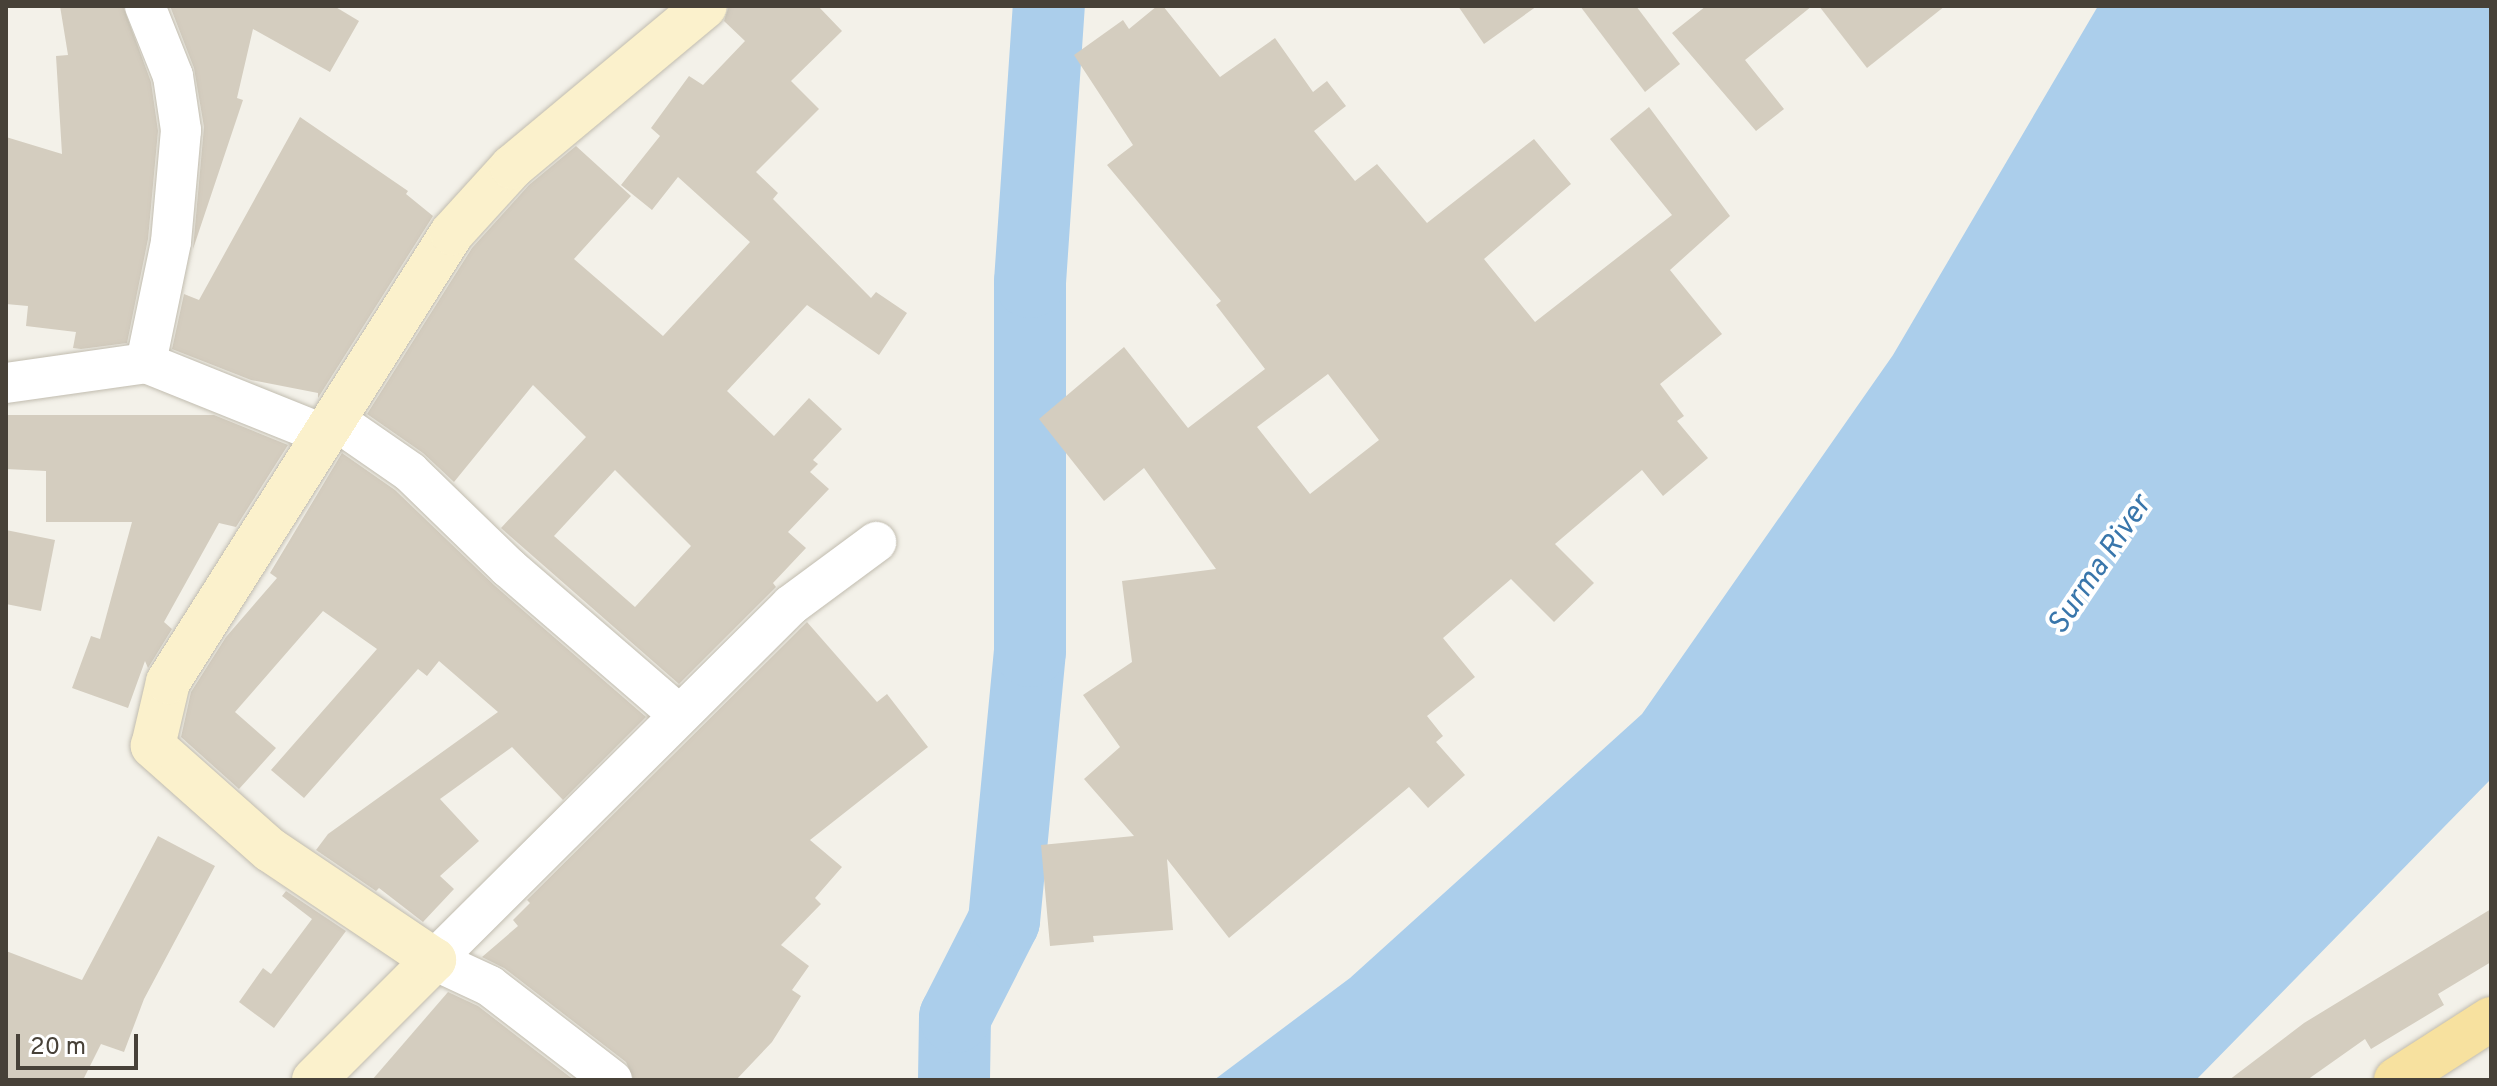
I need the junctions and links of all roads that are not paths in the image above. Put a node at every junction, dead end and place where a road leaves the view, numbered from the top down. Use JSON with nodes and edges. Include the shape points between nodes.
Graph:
{"nodes":[{"id":1,"x":145,"y":6,"type":"edge"},
{"id":2,"x":705,"y":6,"type":"edge"},
{"id":3,"x":146,"y":363,"type":"junction"},
{"id":4,"x":6,"y":383,"type":"edge"},
{"id":5,"x":330,"y":427,"type":"junction"},
{"id":6,"x":876,"y":542,"type":"dead end"},
{"id":7,"x":677,"y":713,"type":"junction"},
{"id":8,"x":434,"y":960,"type":"junction"},
{"id":9,"x":2491,"y":1019,"type":"edge"},
{"id":10,"x":314,"y":1080,"type":"edge"},
{"id":11,"x":612,"y":1080,"type":"edge"},
{"id":12,"x":2396,"y":1080,"type":"edge"}],
"edges":[{"from":1,"to":3,"type":"street","via":[[173,76],[181,130],[171,242]]},
{"from":2,"to":5,"type":"street","via":[[512,167],[452,233]]},
{"from":3,"to":4,"type":"street"},
{"from":3,"to":5,"type":"street"},
{"from":5,"to":7,"type":"street","via":[[410,472],[509,568]]},
{"from":5,"to":8,"type":"street","via":[[168,682],[153,746],[270,850]]},
{"from":6,"to":7,"type":"street","via":[[791,605]]},
{"from":7,"to":8,"type":"street"},
{"from":8,"to":10,"type":"street"},
{"from":8,"to":11,"type":"street","via":[[490,986]]},
{"from":9,"to":12,"type":"main road"}]}
